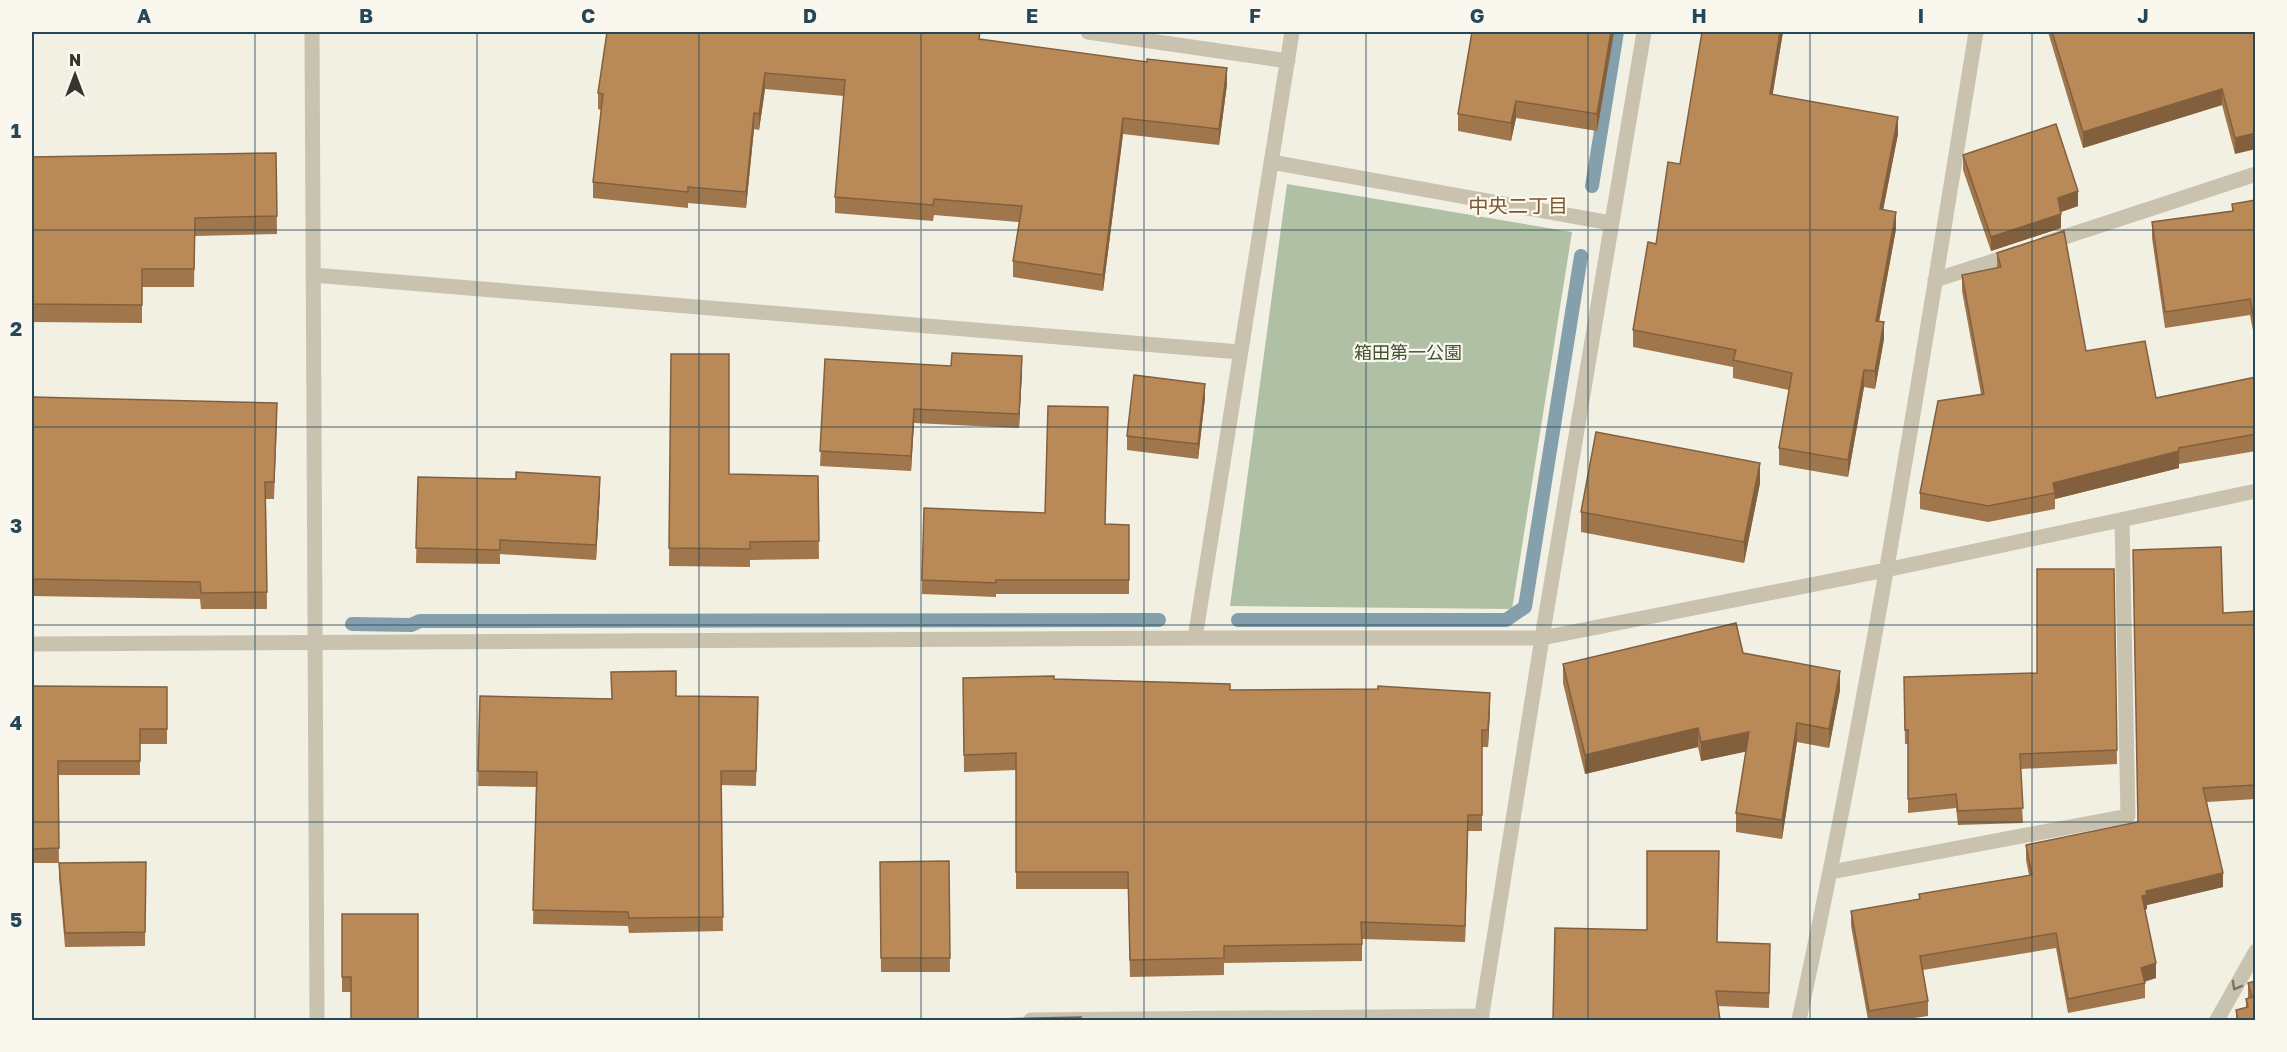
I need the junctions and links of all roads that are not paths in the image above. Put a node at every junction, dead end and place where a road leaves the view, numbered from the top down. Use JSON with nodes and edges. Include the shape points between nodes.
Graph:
{"nodes":[{"id":1,"x":312,"y":32,"type":"edge"},
{"id":2,"x":1088,"y":32,"type":"edge"},
{"id":3,"x":1292,"y":32,"type":"edge"},
{"id":4,"x":1644,"y":32,"type":"edge"},
{"id":5,"x":1976,"y":32,"type":"edge"},
{"id":6,"x":1288,"y":61,"type":"junction"},
{"id":7,"x":1271,"y":162,"type":"junction"},
{"id":8,"x":2256,"y":174,"type":"edge"},
{"id":9,"x":1611,"y":223,"type":"junction"},
{"id":10,"x":313,"y":275,"type":"junction"},
{"id":11,"x":1935,"y":280,"type":"junction"},
{"id":12,"x":1240,"y":352,"type":"junction"},
{"id":13,"x":2256,"y":491,"type":"edge"},
{"id":14,"x":2122,"y":520,"type":"junction"},
{"id":15,"x":1886,"y":570,"type":"junction"},
{"id":16,"x":1195,"y":638,"type":"junction"},
{"id":17,"x":1542,"y":638,"type":"junction"},
{"id":18,"x":313,"y":642,"type":"junction"},
{"id":19,"x":32,"y":644,"type":"edge"},
{"id":20,"x":1831,"y":872,"type":"junction"},
{"id":21,"x":2254,"y":957,"type":"edge"},
{"id":22,"x":1482,"y":1018,"type":"edge"},
{"id":23,"x":1164,"y":1019,"type":"edge"},
{"id":24,"x":317,"y":1020,"type":"edge"},
{"id":25,"x":1031,"y":1020,"type":"edge"},
{"id":26,"x":1799,"y":1020,"type":"edge"},
{"id":27,"x":2217,"y":1020,"type":"edge"}],
"edges":[{"from":1,"to":10,"type":"street"},
{"from":2,"to":6,"type":"street"},
{"from":3,"to":6,"type":"street"},
{"from":4,"to":9,"type":"street"},
{"from":5,"to":11,"type":"street"},
{"from":6,"to":7,"type":"street"},
{"from":7,"to":9,"type":"street"},
{"from":7,"to":12,"type":"street"},
{"from":8,"to":11,"type":"street"},
{"from":9,"to":17,"type":"street"},
{"from":10,"to":12,"type":"street"},
{"from":10,"to":18,"type":"street"},
{"from":11,"to":15,"type":"street"},
{"from":12,"to":16,"type":"street"},
{"from":13,"to":14,"type":"street"},
{"from":14,"to":15,"type":"street"},
{"from":14,"to":20,"type":"street","via":[[2128,816]]},
{"from":15,"to":17,"type":"street"},
{"from":15,"to":20,"type":"street"},
{"from":16,"to":17,"type":"street"},
{"from":16,"to":18,"type":"street"},
{"from":17,"to":22,"type":"street"},
{"from":18,"to":19,"type":"street"},
{"from":18,"to":24,"type":"street"},
{"from":20,"to":26,"type":"street"},
{"from":21,"to":27,"type":"street","one_way":true},
{"from":22,"to":23,"type":"street"},
{"from":23,"to":25,"type":"street"}]}
